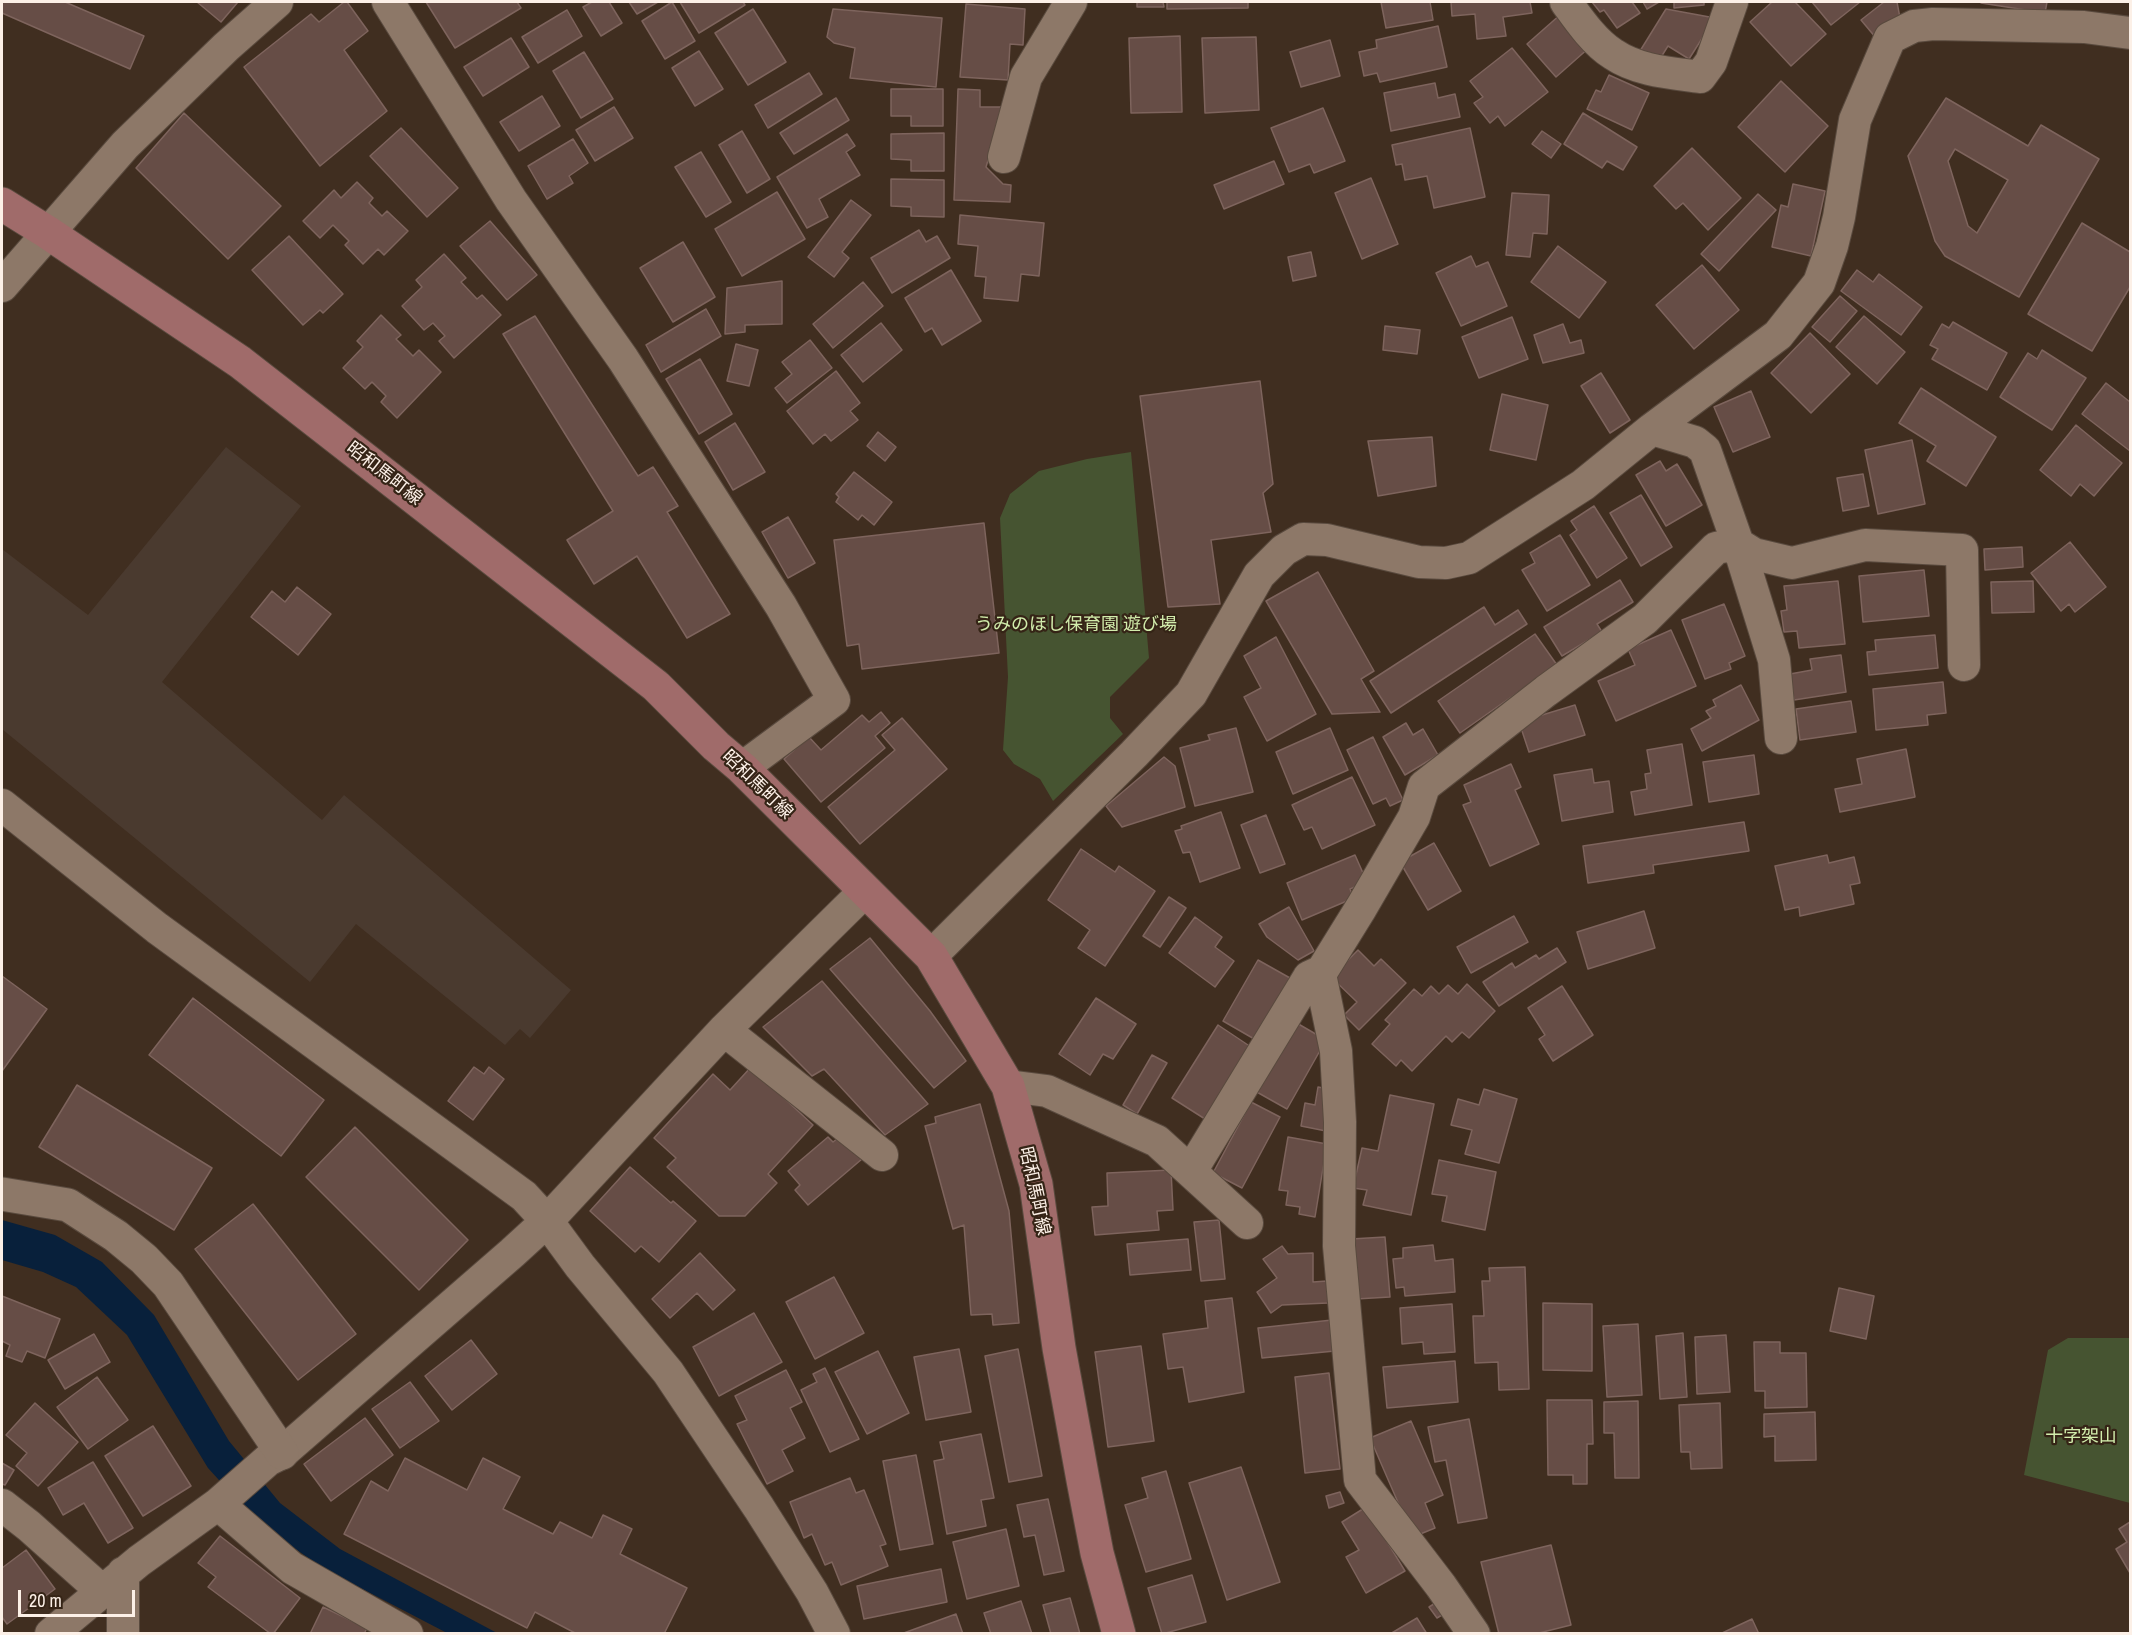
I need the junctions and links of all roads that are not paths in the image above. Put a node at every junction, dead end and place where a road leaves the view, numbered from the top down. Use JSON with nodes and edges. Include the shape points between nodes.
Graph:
{"nodes":[{"id":1,"x":277,"y":2,"type":"edge"},
{"id":2,"x":388,"y":2,"type":"edge"},
{"id":3,"x":1071,"y":2,"type":"edge"},
{"id":4,"x":1566,"y":2,"type":"edge"},
{"id":5,"x":1732,"y":2,"type":"edge"},
{"id":6,"x":2130,"y":33,"type":"edge"},
{"id":7,"x":1004,"y":157,"type":"dead end"},
{"id":8,"x":2,"y":204,"type":"edge"},
{"id":9,"x":47,"y":232,"type":"junction"},
{"id":10,"x":2,"y":286,"type":"edge"},
{"id":11,"x":1652,"y":429,"type":"junction"},
{"id":12,"x":1738,"y":544,"type":"junction"},
{"id":13,"x":1964,"y":666,"type":"dead end"},
{"id":14,"x":1781,"y":738,"type":"dead end"},
{"id":15,"x":742,"y":768,"type":"junction"},
{"id":16,"x":2,"y":805,"type":"edge"},
{"id":17,"x":865,"y":891,"type":"junction"},
{"id":18,"x":931,"y":956,"type":"junction"},
{"id":19,"x":1309,"y":977,"type":"junction"},
{"id":20,"x":724,"y":1030,"type":"junction"},
{"id":21,"x":1008,"y":1086,"type":"junction"},
{"id":22,"x":882,"y":1155,"type":"dead end"},
{"id":23,"x":1191,"y":1171,"type":"junction"},
{"id":24,"x":2,"y":1194,"type":"edge"},
{"id":25,"x":547,"y":1221,"type":"junction"},
{"id":26,"x":1247,"y":1223,"type":"dead end"},
{"id":27,"x":275,"y":1457,"type":"junction"},
{"id":28,"x":218,"y":1504,"type":"junction"},
{"id":29,"x":2,"y":1505,"type":"edge"},
{"id":30,"x":113,"y":1582,"type":"junction"},
{"id":31,"x":51,"y":1634,"type":"edge"},
{"id":32,"x":123,"y":1634,"type":"edge"},
{"id":33,"x":407,"y":1634,"type":"edge"},
{"id":34,"x":834,"y":1634,"type":"edge"},
{"id":35,"x":1119,"y":1634,"type":"edge"},
{"id":36,"x":1474,"y":1634,"type":"edge"}],
"edges":[{"from":1,"to":9,"type":"street","via":[[125,145]]},
{"from":2,"to":15,"type":"street","via":[[511,200],[622,359],[781,606],[834,700]]},
{"from":3,"to":7,"type":"street","via":[[1026,77]]},
{"from":4,"to":5,"type":"street","via":[[1613,54],[1663,72],[1700,77],[1711,62]]},
{"from":6,"to":11,"type":"street","via":[[2084,27],[1933,24],[1914,26],[1890,38],[1855,120],[1839,217],[1819,283],[1778,335]]},
{"from":8,"to":9,"type":"main road","name":"昭和馬町線"},
{"from":9,"to":10,"type":"street"},
{"from":9,"to":15,"type":"main road","name":"昭和馬町線","via":[[240,362],[656,686]]},
{"from":11,"to":12,"type":"street","via":[[1695,442],[1705,450]]},
{"from":11,"to":18,"type":"street","via":[[1583,485],[1469,558],[1446,564],[1419,562],[1327,540],[1303,540],[1284,550],[1260,575],[1191,693]]},
{"from":12,"to":13,"type":"street","via":[[1754,554],[1792,563],[1865,546],[1962,550]]},
{"from":12,"to":14,"type":"street","via":[[1774,660]]},
{"from":12,"to":19,"type":"street","via":[[1716,548],[1645,619],[1424,786],[1414,817],[1361,908],[1322,971]]},
{"from":15,"to":17,"type":"main road","name":"昭和馬町線"},
{"from":16,"to":25,"type":"street","via":[[158,928],[524,1196]]},
{"from":17,"to":18,"type":"main road","name":"昭和馬町線"},
{"from":17,"to":20,"type":"street"},
{"from":18,"to":21,"type":"main road","name":"昭和馬町線"},
{"from":19,"to":23,"type":"street"},
{"from":19,"to":36,"type":"street","via":[[1320,979],[1336,1051],[1339,1246],[1360,1480]]},
{"from":20,"to":22,"type":"street"},
{"from":20,"to":25,"type":"street"},
{"from":21,"to":23,"type":"street","via":[[1047,1091],[1156,1141]]},
{"from":21,"to":35,"type":"main road","name":"昭和馬町線","via":[[1036,1184],[1081,1469],[1097,1553]]},
{"from":23,"to":26,"type":"street"},
{"from":24,"to":27,"type":"street","via":[[68,1205],[144,1259],[168,1284]]},
{"from":25,"to":27,"type":"street"},
{"from":25,"to":34,"type":"street","via":[[668,1372],[812,1592]]},
{"from":27,"to":28,"type":"street"},
{"from":28,"to":30,"type":"street"},
{"from":28,"to":33,"type":"street","via":[[292,1568]]},
{"from":29,"to":30,"type":"street"},
{"from":30,"to":31,"type":"street"},
{"from":30,"to":32,"type":"street"}]}
